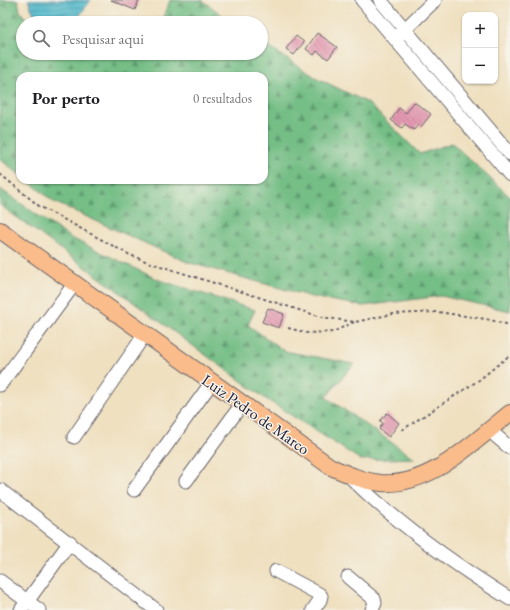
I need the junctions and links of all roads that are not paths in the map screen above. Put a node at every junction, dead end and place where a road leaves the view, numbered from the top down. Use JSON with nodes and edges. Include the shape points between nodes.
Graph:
{"nodes":[{"id":1,"x":362,"y":0,"type":"edge"},
{"id":2,"x":380,"y":0,"type":"edge"},
{"id":3,"x":435,"y":0,"type":"edge"},
{"id":4,"x":405,"y":29,"type":"junction"},
{"id":5,"x":395,"y":38,"type":"junction"},
{"id":6,"x":510,"y":154,"type":"edge"},
{"id":7,"x":510,"y":175,"type":"edge"},
{"id":8,"x":1,"y":232,"type":"edge"},
{"id":9,"x":75,"y":283,"type":"junction"},
{"id":10,"x":145,"y":334,"type":"junction"},
{"id":11,"x":212,"y":382,"type":"junction"},
{"id":12,"x":0,"y":385,"type":"edge"},
{"id":13,"x":242,"y":404,"type":"junction"},
{"id":14,"x":510,"y":413,"type":"edge"},
{"id":15,"x":489,"y":430,"type":"junction"},
{"id":16,"x":74,"y":437,"type":"dead end"},
{"id":17,"x":510,"y":448,"type":"edge"},
{"id":18,"x":347,"y":474,"type":"junction"},
{"id":19,"x":186,"y":481,"type":"dead end"},
{"id":20,"x":0,"y":490,"type":"edge"},
{"id":21,"x":134,"y":490,"type":"dead end"},
{"id":22,"x":70,"y":542,"type":"junction"},
{"id":23,"x":276,"y":571,"type":"dead end"},
{"id":24,"x":348,"y":577,"type":"dead end"},
{"id":25,"x":0,"y":581,"type":"edge"},
{"id":26,"x":510,"y":599,"type":"edge"},
{"id":27,"x":24,"y":606,"type":"edge"},
{"id":28,"x":39,"y":610,"type":"edge"},
{"id":29,"x":156,"y":610,"type":"edge"},
{"id":30,"x":313,"y":610,"type":"edge"},
{"id":31,"x":372,"y":610,"type":"edge"}],
"edges":[{"from":1,"to":5,"type":"street"},
{"from":2,"to":4,"type":"street"},
{"from":3,"to":4,"type":"street"},
{"from":4,"to":5,"type":"street"},
{"from":4,"to":6,"type":"street"},
{"from":5,"to":7,"type":"street"},
{"from":8,"to":9,"type":"main road","name":"Luiz Pedro de Marco"},
{"from":9,"to":10,"type":"main road","name":"Luiz Pedro de Marco"},
{"from":9,"to":12,"type":"street"},
{"from":10,"to":11,"type":"main road","name":"Luiz Pedro de Marco"},
{"from":10,"to":16,"type":"street"},
{"from":11,"to":13,"type":"main road","name":"Luiz Pedro de Marco"},
{"from":11,"to":21,"type":"street"},
{"from":13,"to":18,"type":"main road","name":"Luiz Pedro de Marco","via":[[331,467]]},
{"from":13,"to":19,"type":"street"},
{"from":14,"to":15,"type":"main road"},
{"from":15,"to":17,"type":"street"},
{"from":15,"to":18,"type":"main road","via":[[450,461],[412,479],[380,483]]},
{"from":18,"to":26,"type":"street","name":"Luiz Pedro de Marco","via":[[373,500],[426,543]]},
{"from":20,"to":22,"type":"street"},
{"from":22,"to":27,"type":"street"},
{"from":22,"to":29,"type":"street"},
{"from":23,"to":30,"type":"street","via":[[321,596]]},
{"from":24,"to":31,"type":"street","via":[[374,599]]},
{"from":25,"to":27,"type":"street"},
{"from":27,"to":28,"type":"street"}]}
